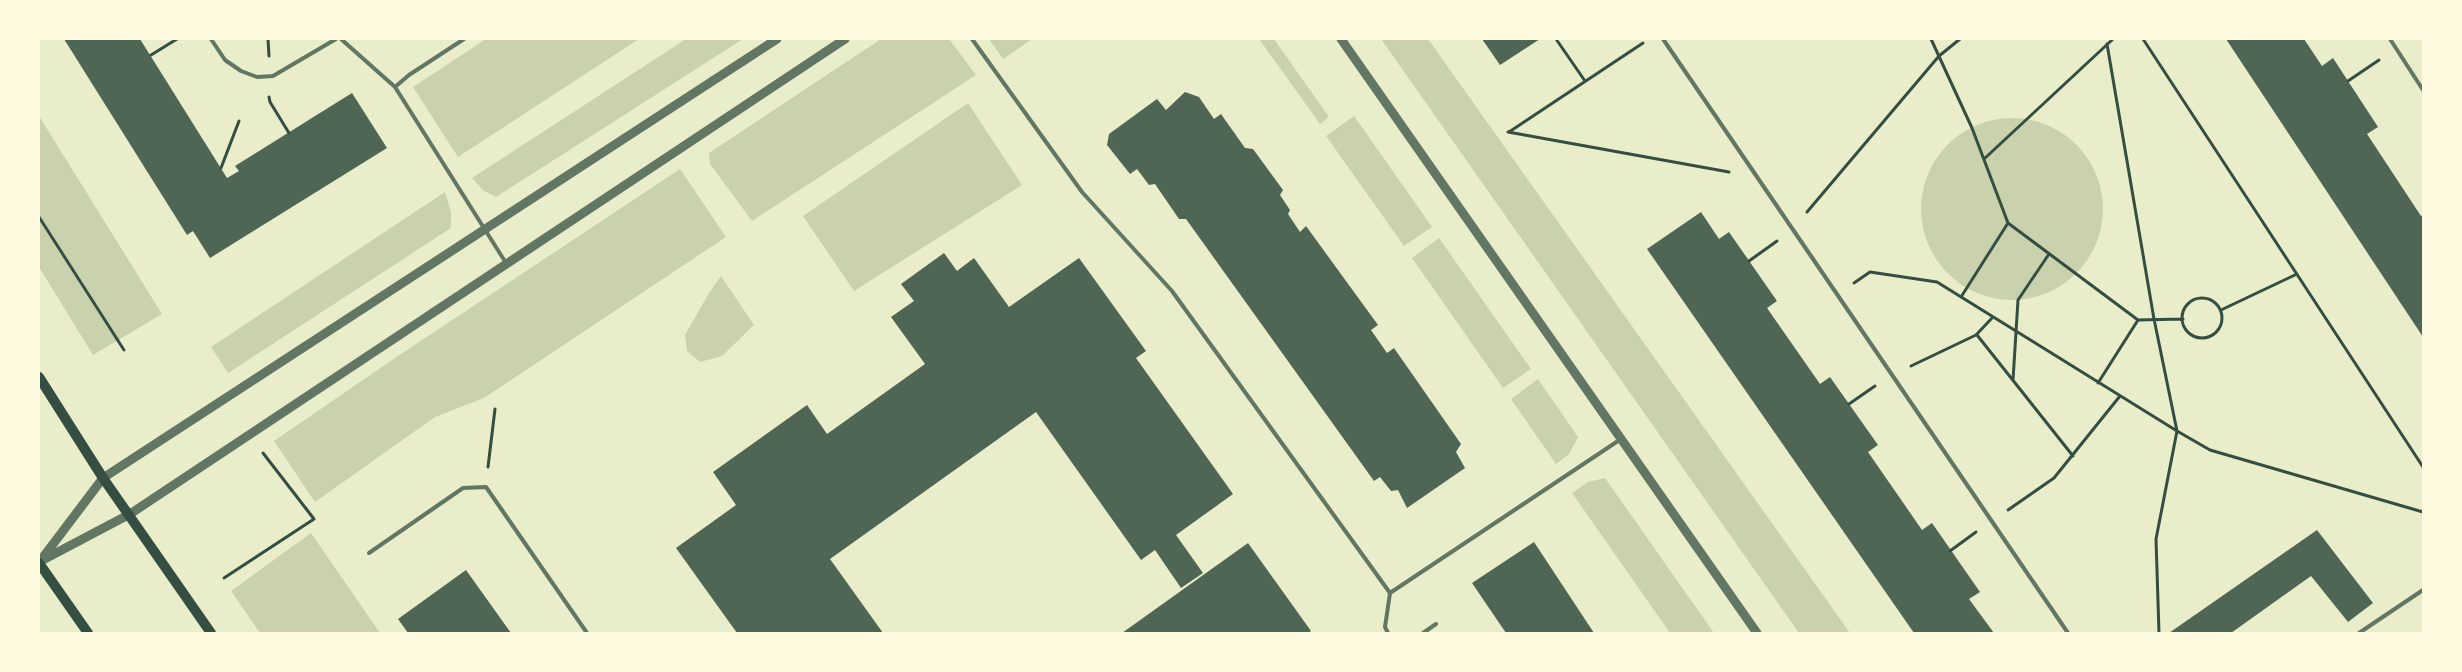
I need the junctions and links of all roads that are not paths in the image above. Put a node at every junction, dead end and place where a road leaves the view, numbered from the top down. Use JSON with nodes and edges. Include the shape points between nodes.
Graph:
{"nodes":[{"id":1,"x":211,"y":39,"type":"edge"},
{"id":2,"x":336,"y":39,"type":"edge"},
{"id":3,"x":340,"y":39,"type":"edge"},
{"id":4,"x":464,"y":39,"type":"edge"},
{"id":5,"x":777,"y":39,"type":"edge"},
{"id":6,"x":845,"y":39,"type":"edge"},
{"id":7,"x":972,"y":39,"type":"edge"},
{"id":8,"x":1341,"y":39,"type":"edge"},
{"id":9,"x":1663,"y":39,"type":"edge"},
{"id":10,"x":2390,"y":39,"type":"edge"},
{"id":11,"x":395,"y":87,"type":"junction"},
{"id":12,"x":2423,"y":90,"type":"edge"},
{"id":13,"x":484,"y":229,"type":"junction"},
{"id":14,"x":506,"y":263,"type":"junction"},
{"id":15,"x":39,"y":377,"type":"edge"},
{"id":16,"x":1621,"y":439,"type":"junction"},
{"id":17,"x":103,"y":478,"type":"junction"},
{"id":18,"x":130,"y":514,"type":"junction"},
{"id":19,"x":369,"y":553,"type":"dead end"},
{"id":20,"x":39,"y":562,"type":"edge"},
{"id":21,"x":2423,"y":590,"type":"edge"},
{"id":22,"x":1390,"y":593,"type":"junction"},
{"id":23,"x":1436,"y":624,"type":"dead end"},
{"id":24,"x":88,"y":633,"type":"edge"},
{"id":25,"x":211,"y":633,"type":"edge"},
{"id":26,"x":587,"y":633,"type":"edge"},
{"id":27,"x":1388,"y":633,"type":"edge"},
{"id":28,"x":1423,"y":633,"type":"edge"},
{"id":29,"x":1756,"y":633,"type":"edge"},
{"id":30,"x":2068,"y":633,"type":"edge"},
{"id":31,"x":2359,"y":633,"type":"edge"}],
"edges":[{"from":1,"to":2,"type":"lane","via":[[225,60],[257,77],[273,76]]},
{"from":3,"to":11,"type":"lane"},
{"from":4,"to":11,"type":"lane"},
{"from":5,"to":13,"type":"street"},
{"from":6,"to":14,"type":"street"},
{"from":7,"to":22,"type":"lane","via":[[1082,192],[1172,291]]},
{"from":8,"to":16,"type":"street"},
{"from":9,"to":30,"type":"lane"},
{"from":10,"to":12,"type":"lane"},
{"from":11,"to":13,"type":"lane"},
{"from":13,"to":14,"type":"lane"},
{"from":13,"to":17,"type":"street"},
{"from":14,"to":18,"type":"street"},
{"from":15,"to":17,"type":"main road"},
{"from":16,"to":22,"type":"lane"},
{"from":16,"to":29,"type":"street"},
{"from":17,"to":18,"type":"main road"},
{"from":17,"to":20,"type":"street"},
{"from":18,"to":20,"type":"street"},
{"from":18,"to":25,"type":"main road"},
{"from":19,"to":26,"type":"lane","via":[[463,488],[486,488]]},
{"from":20,"to":24,"type":"main road"},
{"from":21,"to":31,"type":"lane"},
{"from":22,"to":27,"type":"lane"},
{"from":23,"to":28,"type":"lane"}]}
